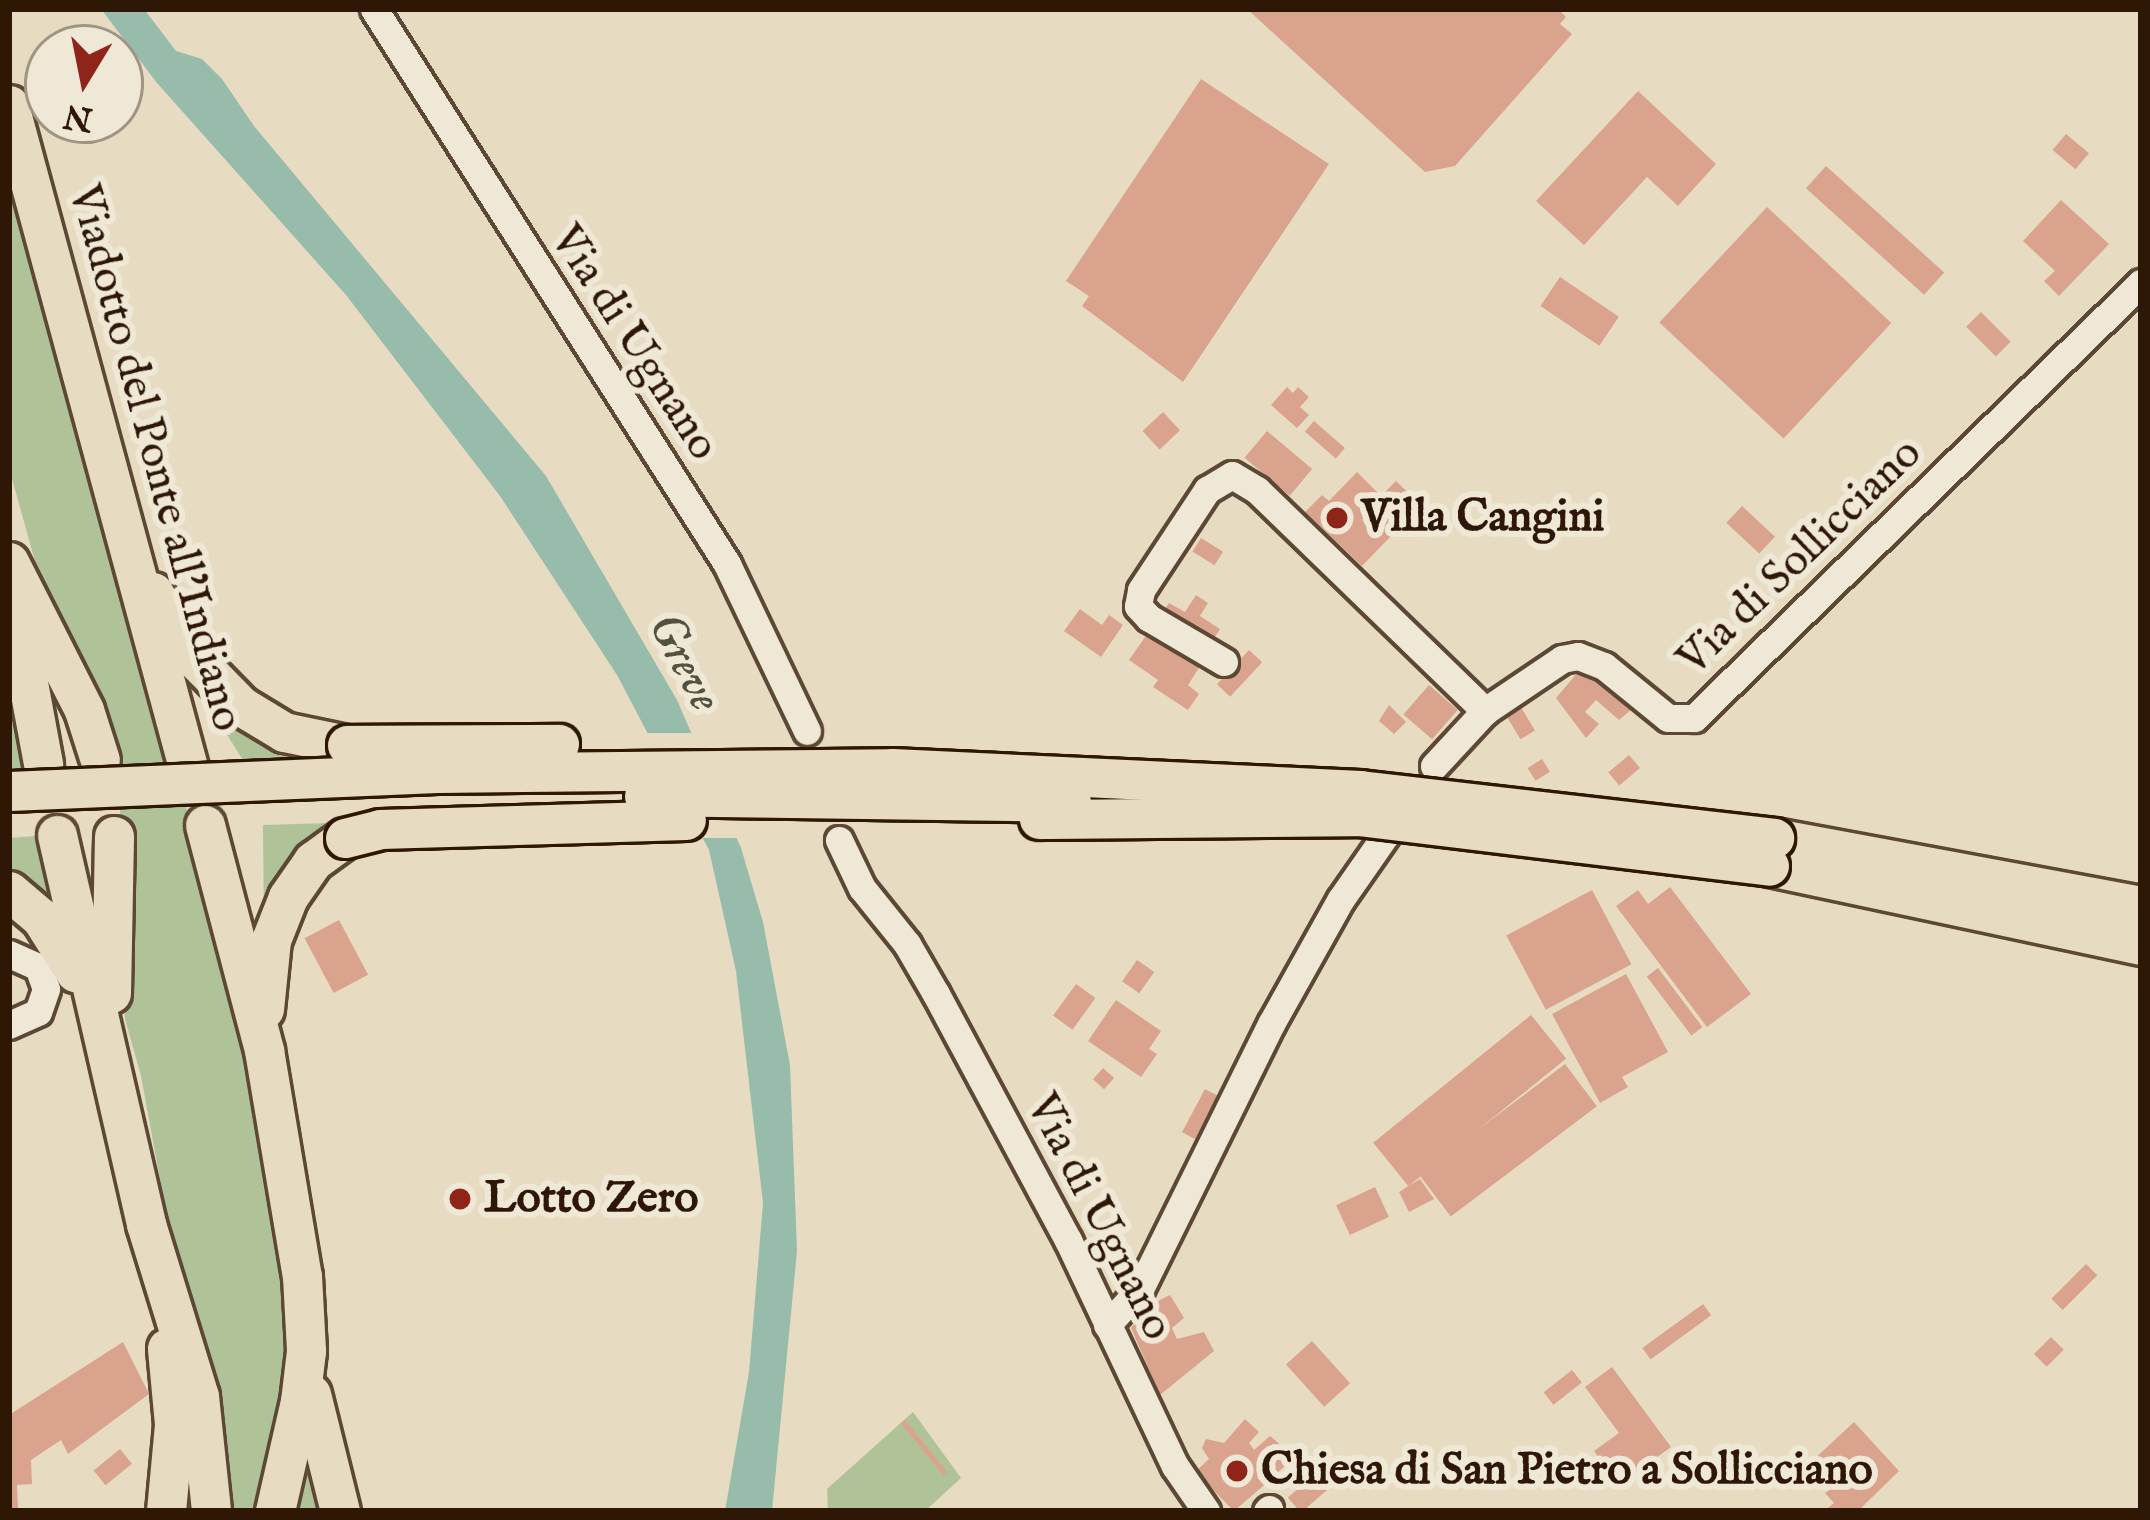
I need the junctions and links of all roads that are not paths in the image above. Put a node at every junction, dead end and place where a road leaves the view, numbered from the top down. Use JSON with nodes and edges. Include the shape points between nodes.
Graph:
{"nodes":[{"id":1,"x":374,"y":9,"type":"edge"},
{"id":2,"x":9,"y":105,"type":"edge"},
{"id":3,"x":2141,"y":283,"type":"edge"},
{"id":4,"x":128,"y":552,"type":"junction"},
{"id":5,"x":9,"y":562,"type":"edge"},
{"id":6,"x":9,"y":578,"type":"edge"},
{"id":7,"x":1224,"y":662,"type":"dead end"},
{"id":8,"x":1485,"y":711,"type":"junction"},
{"id":9,"x":807,"y":731,"type":"dead end"},
{"id":10,"x":100,"y":760,"type":"dead end"},
{"id":11,"x":43,"y":764,"type":"dead end"},
{"id":12,"x":1434,"y":766,"type":"dead end"},
{"id":13,"x":188,"y":767,"type":"dead end"},
{"id":14,"x":9,"y":791,"type":"edge"},
{"id":15,"x":1367,"y":814,"type":"junction"},
{"id":16,"x":9,"y":816,"type":"edge"},
{"id":17,"x":205,"y":826,"type":"dead end"},
{"id":18,"x":57,"y":835,"type":"dead end"},
{"id":19,"x":114,"y":836,"type":"dead end"},
{"id":20,"x":839,"y":840,"type":"dead end"},
{"id":21,"x":1772,"y":852,"type":"junction"},
{"id":22,"x":9,"y":891,"type":"edge"},
{"id":23,"x":2141,"y":906,"type":"edge"},
{"id":24,"x":2141,"y":945,"type":"edge"},
{"id":25,"x":12,"y":953,"type":"edge"},
{"id":26,"x":9,"y":1025,"type":"edge"},
{"id":27,"x":264,"y":1050,"type":"junction"},
{"id":28,"x":116,"y":1097,"type":"junction"},
{"id":29,"x":146,"y":1224,"type":"junction"},
{"id":30,"x":1107,"y":1325,"type":"junction"},
{"id":31,"x":306,"y":1351,"type":"junction"},
{"id":32,"x":192,"y":1364,"type":"junction"},
{"id":33,"x":166,"y":1511,"type":"edge"},
{"id":34,"x":211,"y":1511,"type":"edge"},
{"id":35,"x":275,"y":1511,"type":"edge"},
{"id":36,"x":340,"y":1511,"type":"edge"},
{"id":37,"x":1206,"y":1511,"type":"edge"}],
"edges":[{"from":1,"to":9,"type":"street","name":"Via di Ugnano","via":[[727,564]]},
{"from":2,"to":4,"type":"highway","name":"Viadotto del Ponte all'Indiano"},
{"from":3,"to":8,"type":"street","name":"Via di Sollicciano","via":[[1694,718],[1668,718],[1604,666],[1578,656]]},
{"from":4,"to":13,"type":"highway","name":"Viadotto del Ponte all'Indiano"},
{"from":4,"to":15,"type":"highway","bridge":true,"via":[[188,652],[220,688],[284,732],[347,745],[961,749]]},
{"from":5,"to":10,"type":"highway","via":[[84,710]]},
{"from":6,"to":11,"type":"highway"},
{"from":7,"to":8,"type":"street","via":[[1138,606],[1208,490],[1232,475],[1257,490]]},
{"from":8,"to":12,"type":"street","name":"Via di Sollicciano"},
{"from":14,"to":15,"type":"highway","bridge":true,"via":[[437,773],[892,768]]},
{"from":15,"to":16,"type":"highway","bridge":true,"via":[[639,796]]},
{"from":15,"to":21,"type":"highway","bridge":true},
{"from":15,"to":27,"type":"highway","bridge":true,"via":[[828,815],[380,829],[345,838],[298,877],[279,919],[265,990]]},
{"from":15,"to":30,"type":"street","via":[[1341,898],[1139,1289]]},
{"from":17,"to":27,"type":"highway"},
{"from":18,"to":28,"type":"highway"},
{"from":19,"to":32,"type":"highway","via":[[111,990]]},
{"from":20,"to":30,"type":"street","name":"Via di Ugnano","via":[[862,888],[929,981]]},
{"from":21,"to":23,"type":"highway"},
{"from":21,"to":24,"type":"highway"},
{"from":22,"to":28,"type":"highway","via":[[69,958]]},
{"from":25,"to":26,"type":"street","via":[[38,967],[46,989],[38,1012]]},
{"from":27,"to":31,"type":"highway","via":[[293,1208]]},
{"from":28,"to":29,"type":"highway"},
{"from":29,"to":32,"type":"highway"},
{"from":29,"to":33,"type":"highway","via":[[172,1404]]},
{"from":30,"to":37,"type":"street","name":"Via di Ugnano","via":[[1175,1466]]},
{"from":31,"to":35,"type":"highway"},
{"from":31,"to":36,"type":"highway","via":[[316,1431]]},
{"from":32,"to":34,"type":"highway","via":[[208,1438]]}]}
